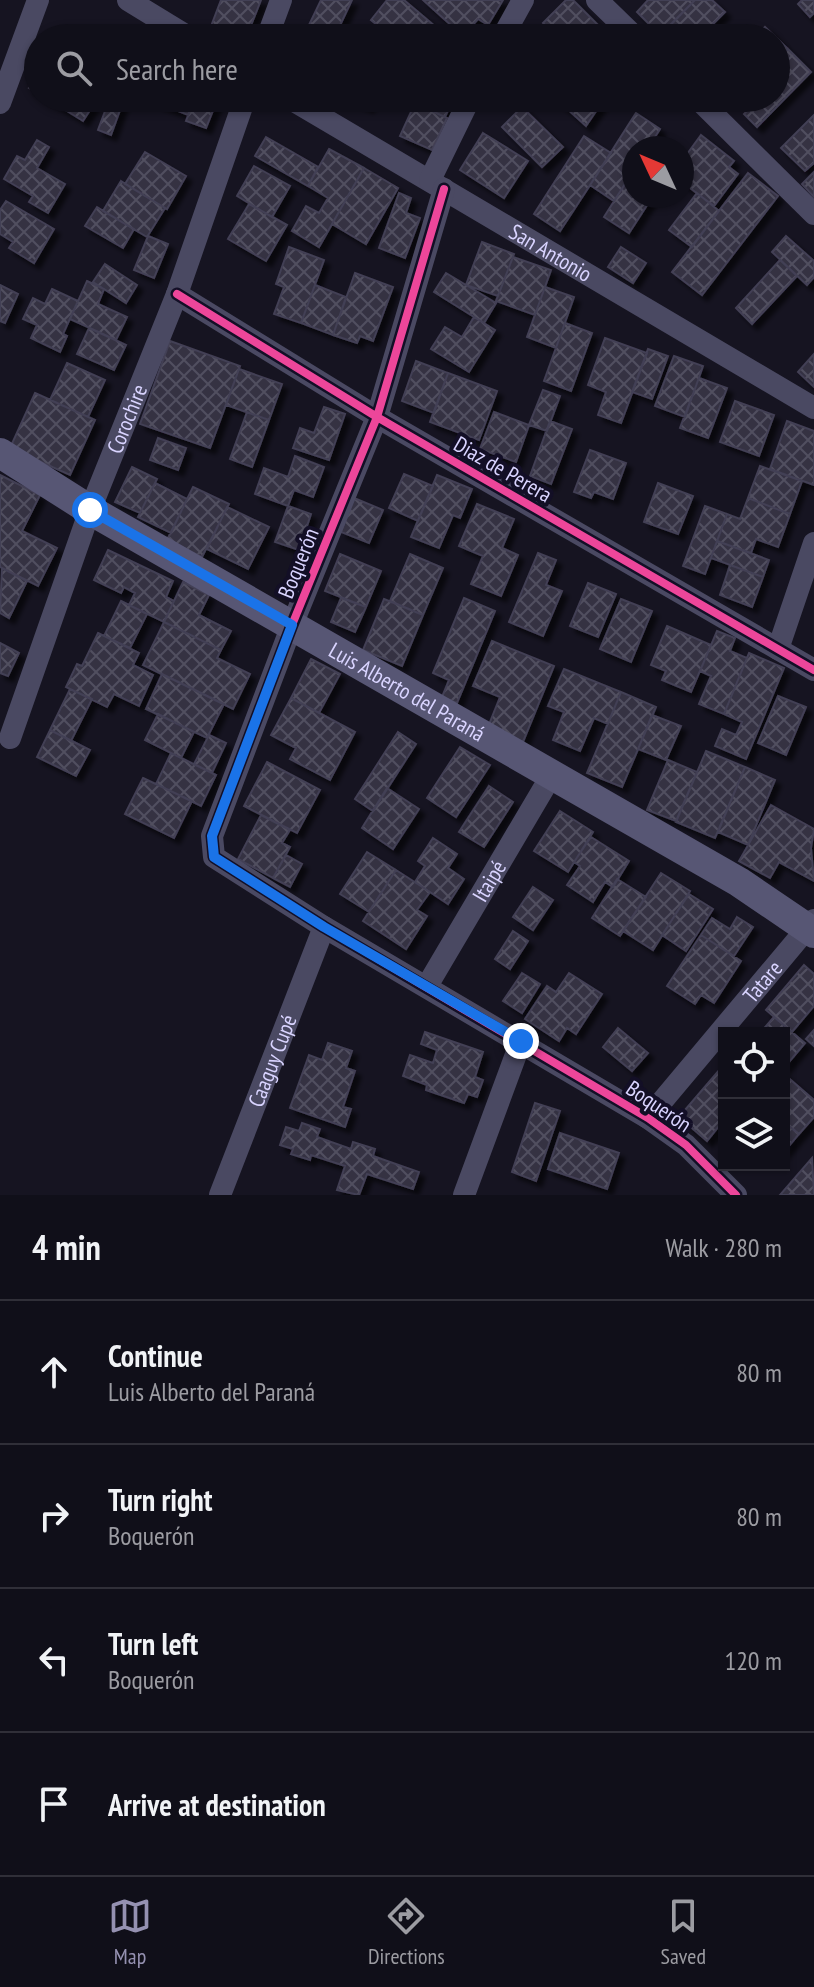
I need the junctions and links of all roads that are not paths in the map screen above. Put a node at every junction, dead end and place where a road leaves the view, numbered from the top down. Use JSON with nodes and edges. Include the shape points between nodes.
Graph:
{"nodes":[{"id":1,"x":38,"y":0,"type":"edge"},
{"id":2,"x":128,"y":0,"type":"edge"},
{"id":3,"x":281,"y":0,"type":"edge"},
{"id":4,"x":523,"y":0,"type":"edge"},
{"id":5,"x":597,"y":0,"type":"edge"},
{"id":6,"x":29,"y":24,"type":"edge"},
{"id":7,"x":167,"y":24,"type":"edge"},
{"id":8,"x":272,"y":24,"type":"edge"},
{"id":9,"x":510,"y":24,"type":"edge"},
{"id":10,"x":622,"y":24,"type":"edge"},
{"id":11,"x":24,"y":38,"type":"edge"},
{"id":12,"x":0,"y":103,"type":"edge"},
{"id":13,"x":240,"y":112,"type":"edge"},
{"id":14,"x":313,"y":112,"type":"edge"},
{"id":15,"x":465,"y":112,"type":"edge"},
{"id":16,"x":711,"y":112,"type":"edge"},
{"id":17,"x":437,"y":184,"type":"junction"},
{"id":18,"x":814,"y":214,"type":"edge"},
{"id":19,"x":177,"y":294,"type":"junction"},
{"id":20,"x":814,"y":408,"type":"edge"},
{"id":21,"x":377,"y":417,"type":"junction"},
{"id":22,"x":0,"y":453,"type":"edge"},
{"id":23,"x":90,"y":510,"type":"junction"},
{"id":24,"x":814,"y":543,"type":"edge"},
{"id":25,"x":292,"y":625,"type":"junction"},
{"id":26,"x":778,"y":649,"type":"junction"},
{"id":27,"x":814,"y":670,"type":"edge"},
{"id":28,"x":10,"y":738,"type":"dead end"},
{"id":29,"x":551,"y":776,"type":"junction"},
{"id":30,"x":812,"y":926,"type":"edge"},
{"id":31,"x":324,"y":927,"type":"junction"},
{"id":32,"x":427,"y":986,"type":"junction"},
{"id":33,"x":521,"y":1041,"type":"junction"},
{"id":34,"x":648,"y":1118,"type":"junction"},
{"id":35,"x":711,"y":1185,"type":"edge"},
{"id":36,"x":220,"y":1195,"type":"edge"},
{"id":37,"x":464,"y":1195,"type":"edge"},
{"id":38,"x":736,"y":1195,"type":"edge"}],
"edges":[{"from":1,"to":6,"type":"street"},
{"from":2,"to":7,"type":"street"},
{"from":3,"to":8,"type":"street"},
{"from":4,"to":9,"type":"street"},
{"from":5,"to":10,"type":"street"},
{"from":11,"to":12,"type":"street"},
{"from":13,"to":19,"type":"street","name":"Corochire"},
{"from":14,"to":17,"type":"street","name":"San Antonio"},
{"from":15,"to":17,"type":"street","name":"Boquerón"},
{"from":16,"to":18,"type":"street"},
{"from":17,"to":20,"type":"street","name":"San Antonio"},
{"from":17,"to":21,"type":"street","name":"Boquerón"},
{"from":19,"to":21,"type":"street","name":"Diaz de Perera"},
{"from":19,"to":23,"type":"street","name":"Corochire"},
{"from":21,"to":25,"type":"street","name":"Boquerón"},
{"from":21,"to":26,"type":"street","name":"Diaz de Perera"},
{"from":22,"to":23,"type":"main road","name":"Luis Alberto del Paraná"},
{"from":23,"to":25,"type":"main road","name":"Luis Alberto del Paraná"},
{"from":23,"to":28,"type":"street","name":"Corochire"},
{"from":24,"to":26,"type":"street"},
{"from":25,"to":29,"type":"main road","name":"Luis Alberto del Paraná"},
{"from":25,"to":31,"type":"street","name":"Boquerón","via":[[212,836],[214,857]]},
{"from":26,"to":27,"type":"street","name":"Diaz de Perera"},
{"from":29,"to":30,"type":"main road","name":"Luis Alberto del Paraná"},
{"from":29,"to":32,"type":"street","name":"Itaipé"},
{"from":30,"to":34,"type":"street","name":"Tatare"},
{"from":31,"to":32,"type":"street","name":"Boquerón"},
{"from":31,"to":36,"type":"street","name":"Caaguy Cupé"},
{"from":32,"to":33,"type":"street","name":"Boquerón"},
{"from":33,"to":34,"type":"street","name":"Boquerón"},
{"from":33,"to":37,"type":"street"},
{"from":34,"to":35,"type":"street","name":"Boquerón","via":[[686,1145]]},
{"from":35,"to":38,"type":"street","name":"Boquerón"}]}
